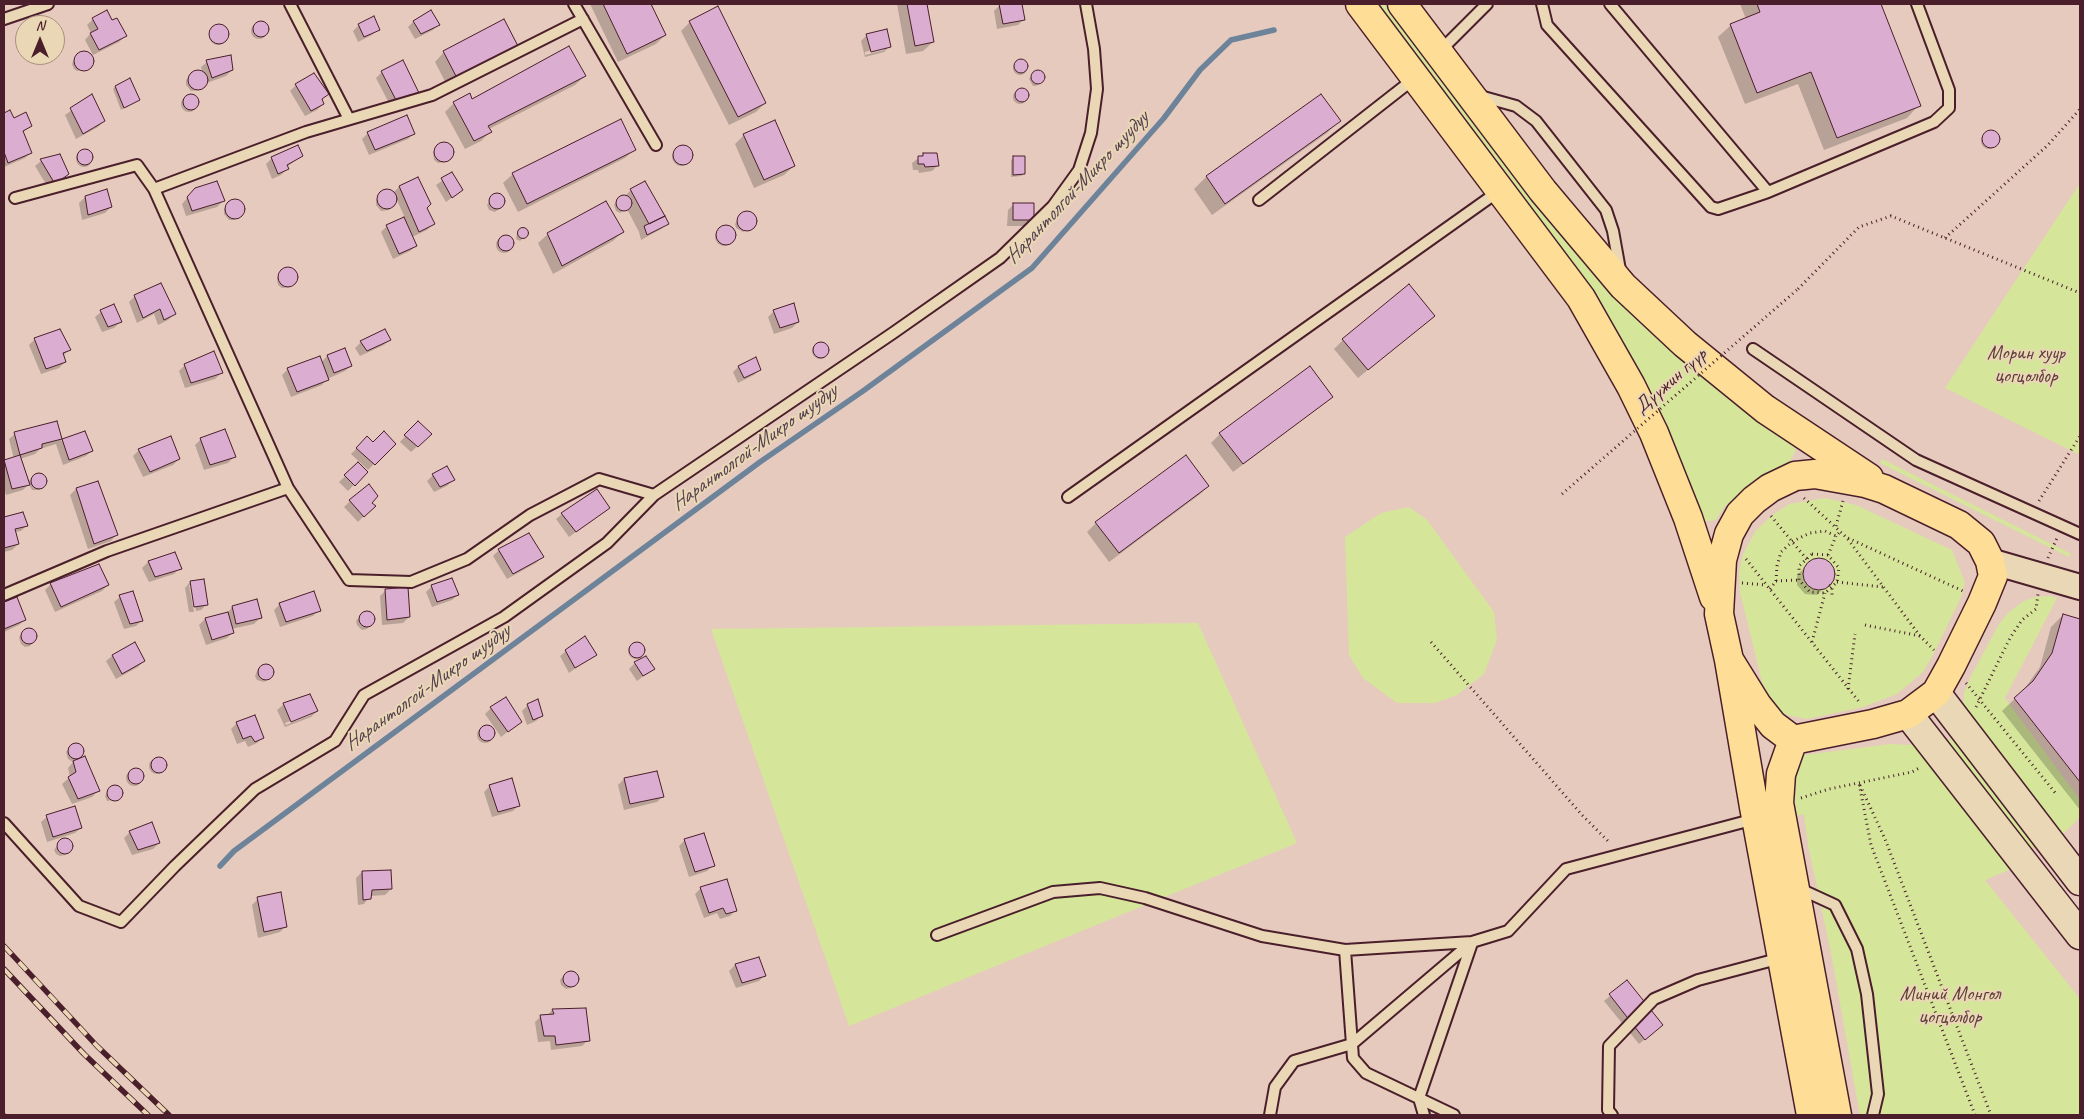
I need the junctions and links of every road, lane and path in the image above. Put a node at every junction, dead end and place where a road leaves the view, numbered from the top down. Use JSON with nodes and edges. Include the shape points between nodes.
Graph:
{"nodes":[{"id":1,"x":48,"y":4,"type":"edge"},
{"id":2,"x":290,"y":4,"type":"edge"},
{"id":3,"x":574,"y":4,"type":"edge"},
{"id":4,"x":1086,"y":4,"type":"edge"},
{"id":5,"x":1360,"y":4,"type":"edge"},
{"id":6,"x":1402,"y":4,"type":"edge"},
{"id":7,"x":1487,"y":4,"type":"edge"},
{"id":8,"x":1542,"y":4,"type":"edge"},
{"id":9,"x":1610,"y":4,"type":"edge"},
{"id":10,"x":1917,"y":4,"type":"edge"},
{"id":11,"x":4,"y":19,"type":"edge"},
{"id":12,"x":583,"y":19,"type":"junction"},
{"id":13,"x":1438,"y":52,"type":"junction"},
{"id":14,"x":1416,"y":77,"type":"junction"},
{"id":15,"x":1469,"y":94,"type":"junction"},
{"id":16,"x":2080,"y":108,"type":"edge"},
{"id":17,"x":349,"y":119,"type":"junction"},
{"id":18,"x":656,"y":145,"type":"dead end"},
{"id":19,"x":154,"y":189,"type":"junction"},
{"id":20,"x":1501,"y":190,"type":"junction"},
{"id":21,"x":1768,"y":192,"type":"junction"},
{"id":22,"x":15,"y":198,"type":"dead end"},
{"id":23,"x":1259,"y":200,"type":"dead end"},
{"id":24,"x":1945,"y":238,"type":"junction"},
{"id":25,"x":1623,"y":286,"type":"junction"},
{"id":26,"x":2080,"y":293,"type":"edge"},
{"id":27,"x":1753,"y":348,"type":"dead end"},
{"id":28,"x":2080,"y":436,"type":"edge"},
{"id":29,"x":288,"y":488,"type":"junction"},
{"id":30,"x":1884,"y":489,"type":"junction"},
{"id":31,"x":1562,"y":494,"type":"dead end"},
{"id":32,"x":654,"y":495,"type":"junction"},
{"id":33,"x":1068,"y":497,"type":"dead end"},
{"id":34,"x":1806,"y":500,"type":"dead end"},
{"id":35,"x":1843,"y":501,"type":"dead end"},
{"id":36,"x":1771,"y":516,"type":"dead end"},
{"id":37,"x":1836,"y":526,"type":"junction"},
{"id":38,"x":2062,"y":526,"type":"junction"},
{"id":39,"x":1841,"y":531,"type":"junction"},
{"id":40,"x":2080,"y":534,"type":"edge"},
{"id":41,"x":1836,"y":536,"type":"junction"},
{"id":42,"x":1847,"y":538,"type":"junction"},
{"id":43,"x":1793,"y":541,"type":"junction"},
{"id":44,"x":1743,"y":554,"type":"dead end"},
{"id":45,"x":1828,"y":555,"type":"junction"},
{"id":46,"x":1808,"y":560,"type":"junction"},
{"id":47,"x":1990,"y":560,"type":"junction"},
{"id":48,"x":2040,"y":575,"type":"junction"},
{"id":49,"x":1799,"y":580,"type":"junction"},
{"id":50,"x":1776,"y":581,"type":"junction"},
{"id":51,"x":1838,"y":582,"type":"junction"},
{"id":52,"x":1739,"y":583,"type":"dead end"},
{"id":53,"x":1766,"y":585,"type":"junction"},
{"id":54,"x":1831,"y":586,"type":"junction"},
{"id":55,"x":1884,"y":586,"type":"junction"},
{"id":56,"x":2080,"y":587,"type":"edge"},
{"id":57,"x":1770,"y":589,"type":"junction"},
{"id":58,"x":1825,"y":593,"type":"junction"},
{"id":59,"x":4,"y":595,"type":"edge"},
{"id":60,"x":1832,"y":598,"type":"dead end"},
{"id":61,"x":1982,"y":603,"type":"junction"},
{"id":62,"x":1719,"y":614,"type":"junction"},
{"id":63,"x":1865,"y":626,"type":"dead end"},
{"id":64,"x":1855,"y":634,"type":"dead end"},
{"id":65,"x":1920,"y":636,"type":"junction"},
{"id":66,"x":1431,"y":642,"type":"dead end"},
{"id":67,"x":1812,"y":642,"type":"junction"},
{"id":68,"x":1936,"y":652,"type":"dead end"},
{"id":69,"x":1729,"y":660,"type":"junction"},
{"id":70,"x":1968,"y":685,"type":"dead end"},
{"id":71,"x":1848,"y":690,"type":"junction"},
{"id":72,"x":1936,"y":693,"type":"junction"},
{"id":73,"x":1981,"y":700,"type":"junction"},
{"id":74,"x":1863,"y":707,"type":"dead end"},
{"id":75,"x":1908,"y":714,"type":"junction"},
{"id":76,"x":1793,"y":740,"type":"junction"},
{"id":77,"x":1912,"y":772,"type":"dead end"},
{"id":78,"x":1859,"y":783,"type":"junction"},
{"id":79,"x":2057,"y":795,"type":"dead end"},
{"id":80,"x":1795,"y":800,"type":"dead end"},
{"id":81,"x":1756,"y":818,"type":"junction"},
{"id":82,"x":4,"y":823,"type":"edge"},
{"id":83,"x":1620,"y":855,"type":"junction"},
{"id":84,"x":2073,"y":867,"type":"edge"},
{"id":85,"x":1794,"y":886,"type":"junction"},
{"id":86,"x":937,"y":935,"type":"dead end"},
{"id":87,"x":2080,"y":935,"type":"edge"},
{"id":88,"x":1472,"y":942,"type":"junction"},
{"id":89,"x":1345,"y":950,"type":"junction"},
{"id":90,"x":1782,"y":958,"type":"junction"},
{"id":91,"x":1352,"y":1044,"type":"junction"},
{"id":92,"x":1419,"y":1098,"type":"junction"},
{"id":93,"x":1270,"y":1115,"type":"edge"},
{"id":94,"x":1424,"y":1115,"type":"edge"},
{"id":95,"x":1454,"y":1115,"type":"edge"},
{"id":96,"x":1612,"y":1115,"type":"edge"},
{"id":97,"x":1811,"y":1115,"type":"edge"},
{"id":98,"x":1837,"y":1115,"type":"edge"},
{"id":99,"x":1873,"y":1115,"type":"edge"},
{"id":100,"x":1975,"y":1115,"type":"edge"},
{"id":101,"x":1992,"y":1115,"type":"edge"}],
"edges":[{"from":1,"to":11,"type":"lane"},
{"from":2,"to":17,"type":"lane"},
{"from":3,"to":12,"type":"lane"},
{"from":4,"to":32,"type":"lane","via":[[1097,89],[1091,133],[1079,170],[1054,206],[1000,258]]},
{"from":5,"to":14,"type":"highway"},
{"from":6,"to":13,"type":"highway"},
{"from":7,"to":13,"type":"lane"},
{"from":8,"to":21,"type":"lane","via":[[1547,25],[1711,206],[1718,209]]},
{"from":9,"to":21,"type":"lane"},
{"from":10,"to":21,"type":"lane","via":[[1949,90],[1949,108],[1934,122]]},
{"from":12,"to":17,"type":"lane","via":[[432,95]]},
{"from":12,"to":18,"type":"lane"},
{"from":13,"to":15,"type":"highway"},
{"from":14,"to":20,"type":"highway"},
{"from":14,"to":23,"type":"lane"},
{"from":15,"to":25,"type":"highway","via":[[1543,191]]},
{"from":15,"to":25,"type":"lane","via":[[1516,106],[1536,121],[1606,210]]},
{"from":16,"to":24,"type":"path","via":[[2048,145]]},
{"from":17,"to":19,"type":"lane"},
{"from":19,"to":22,"type":"lane","via":[[137,165]]},
{"from":19,"to":29,"type":"lane"},
{"from":20,"to":33,"type":"lane"},
{"from":20,"to":62,"type":"highway","via":[[1581,298],[1631,386],[1688,518]]},
{"from":24,"to":26,"type":"path","name":"Дүүжин гүүр"},
{"from":24,"to":31,"type":"path","name":"Дүүжин гүүр","bridge":true,"via":[[1891,216],[1860,227],[1798,288]]},
{"from":25,"to":30,"type":"highway","via":[[1686,344],[1765,409]]},
{"from":27,"to":38,"type":"lane","via":[[1916,460]]},
{"from":28,"to":38,"type":"path","via":[[2038,502]]},
{"from":29,"to":32,"type":"lane","via":[[349,580],[373,582],[412,582],[467,559],[530,515],[599,479]]},
{"from":29,"to":59,"type":"lane","via":[[107,551]]},
{"from":30,"to":47,"type":"highway","via":[[1959,525],[1981,542]]},
{"from":30,"to":62,"type":"highway","via":[[1815,474],[1795,476],[1754,500],[1740,514],[1729,534],[1722,560]]},
{"from":32,"to":82,"type":"lane","via":[[607,542],[504,617],[364,695],[335,741],[255,790],[121,922],[79,906]]},
{"from":34,"to":37,"type":"path"},
{"from":35,"to":37,"type":"path"},
{"from":36,"to":43,"type":"path"},
{"from":37,"to":39,"type":"path"},
{"from":38,"to":40,"type":"lane"},
{"from":38,"to":48,"type":"path"},
{"from":39,"to":41,"type":"path"},
{"from":39,"to":42,"type":"path"},
{"from":41,"to":43,"type":"path","via":[[1825,531],[1810,533]]},
{"from":41,"to":45,"type":"path"},
{"from":42,"to":55,"type":"path"},
{"from":42,"to":61,"type":"path","via":[[1963,591]]},
{"from":43,"to":46,"type":"path"},
{"from":43,"to":50,"type":"path","via":[[1781,552]]},
{"from":44,"to":53,"type":"path"},
{"from":45,"to":46,"type":"path","via":[[1812,554]]},
{"from":45,"to":51,"type":"path","via":[[1839,568]]},
{"from":46,"to":49,"type":"path","via":[[1799,566]]},
{"from":47,"to":48,"type":"street"},
{"from":47,"to":61,"type":"highway","via":[[1992,576]]},
{"from":48,"to":56,"type":"street"},
{"from":48,"to":73,"type":"path","via":[[2036,609],[2022,620],[2010,638]]},
{"from":49,"to":50,"type":"path"},
{"from":49,"to":58,"type":"path","via":[[1810,592]]},
{"from":50,"to":57,"type":"path"},
{"from":51,"to":54,"type":"path"},
{"from":51,"to":55,"type":"path"},
{"from":52,"to":53,"type":"path"},
{"from":53,"to":57,"type":"path"},
{"from":54,"to":58,"type":"path"},
{"from":54,"to":60,"type":"path"},
{"from":55,"to":65,"type":"path"},
{"from":57,"to":67,"type":"path"},
{"from":58,"to":67,"type":"path"},
{"from":61,"to":72,"type":"highway"},
{"from":62,"to":69,"type":"highway"},
{"from":63,"to":65,"type":"path"},
{"from":64,"to":71,"type":"path"},
{"from":65,"to":68,"type":"path"},
{"from":66,"to":83,"type":"path"},
{"from":67,"to":71,"type":"path"},
{"from":69,"to":76,"type":"highway","via":[[1772,725]]},
{"from":69,"to":81,"type":"highway"},
{"from":70,"to":73,"type":"path"},
{"from":71,"to":74,"type":"path"},
{"from":72,"to":75,"type":"highway"},
{"from":72,"to":84,"type":"main road"},
{"from":73,"to":79,"type":"path"},
{"from":75,"to":76,"type":"highway"},
{"from":75,"to":87,"type":"main road"},
{"from":76,"to":85,"type":"highway","via":[[1781,774],[1779,803]]},
{"from":77,"to":78,"type":"path"},
{"from":78,"to":80,"type":"path"},
{"from":78,"to":100,"type":"path","via":[[1871,845]]},
{"from":78,"to":101,"type":"path","via":[[1885,839]]},
{"from":81,"to":83,"type":"lane"},
{"from":81,"to":90,"type":"highway"},
{"from":83,"to":88,"type":"lane","via":[[1566,869],[1508,931]]},
{"from":85,"to":98,"type":"highway"},
{"from":85,"to":99,"type":"lane","via":[[1835,905],[1857,949],[1867,994],[1878,1094]]},
{"from":86,"to":89,"type":"lane","via":[[1054,892],[1100,888],[1146,898],[1262,936]]},
{"from":88,"to":89,"type":"lane"},
{"from":88,"to":91,"type":"lane"},
{"from":88,"to":92,"type":"lane"},
{"from":89,"to":91,"type":"lane"},
{"from":90,"to":96,"type":"lane","via":[[1698,980],[1654,999],[1609,1046],[1608,1110]]},
{"from":90,"to":97,"type":"highway"},
{"from":91,"to":92,"type":"lane","via":[[1353,1058],[1366,1073]]},
{"from":91,"to":93,"type":"lane","via":[[1294,1062],[1275,1088]]},
{"from":92,"to":94,"type":"lane"},
{"from":92,"to":95,"type":"lane"}]}
